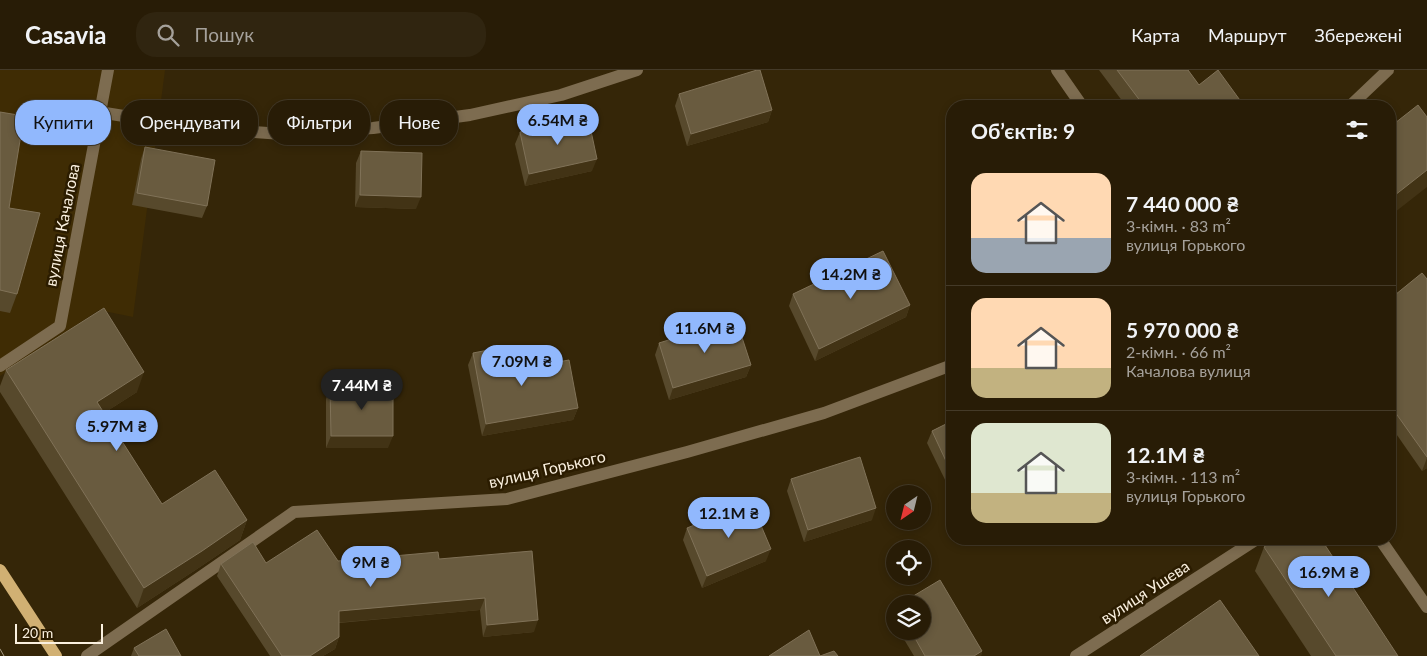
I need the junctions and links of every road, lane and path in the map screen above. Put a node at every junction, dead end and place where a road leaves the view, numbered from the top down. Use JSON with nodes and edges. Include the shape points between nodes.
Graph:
{"nodes":[{"id":1,"x":108,"y":70,"type":"edge"},
{"id":2,"x":637,"y":70,"type":"edge"},
{"id":3,"x":1057,"y":70,"type":"edge"},
{"id":4,"x":1388,"y":70,"type":"edge"},
{"id":5,"x":102,"y":100,"type":"edge"},
{"id":6,"x":1078,"y":100,"type":"edge"},
{"id":7,"x":1356,"y":100,"type":"edge"},
{"id":8,"x":111,"y":114,"type":"edge"},
{"id":9,"x":93,"y":145,"type":"edge"},
{"id":10,"x":0,"y":366,"type":"edge"},
{"id":11,"x":946,"y":367,"type":"edge"},
{"id":12,"x":1248,"y":545,"type":"edge"},
{"id":13,"x":1384,"y":545,"type":"edge"},
{"id":14,"x":0,"y":570,"type":"edge"},
{"id":15,"x":1427,"y":607,"type":"edge"},
{"id":16,"x":56,"y":656,"type":"edge"},
{"id":17,"x":87,"y":656,"type":"edge"},
{"id":18,"x":1076,"y":656,"type":"edge"}],
"edges":[{"from":1,"to":5,"type":"street","name":"вулиця Качалова"},
{"from":2,"to":8,"type":"street","via":[[552,97],[470,114],[373,128],[282,134],[198,128]]},
{"from":3,"to":6,"type":"street"},
{"from":4,"to":7,"type":"street"},
{"from":9,"to":10,"type":"street","name":"вулиця Качалова","via":[[60,326]]},
{"from":11,"to":17,"type":"street","name":"вулиця Горького","via":[[824,413],[507,499],[294,512]]},
{"from":12,"to":18,"type":"street","name":"вулиця Ушева"},
{"from":13,"to":15,"type":"street"},
{"from":14,"to":16,"type":"main road"}]}
